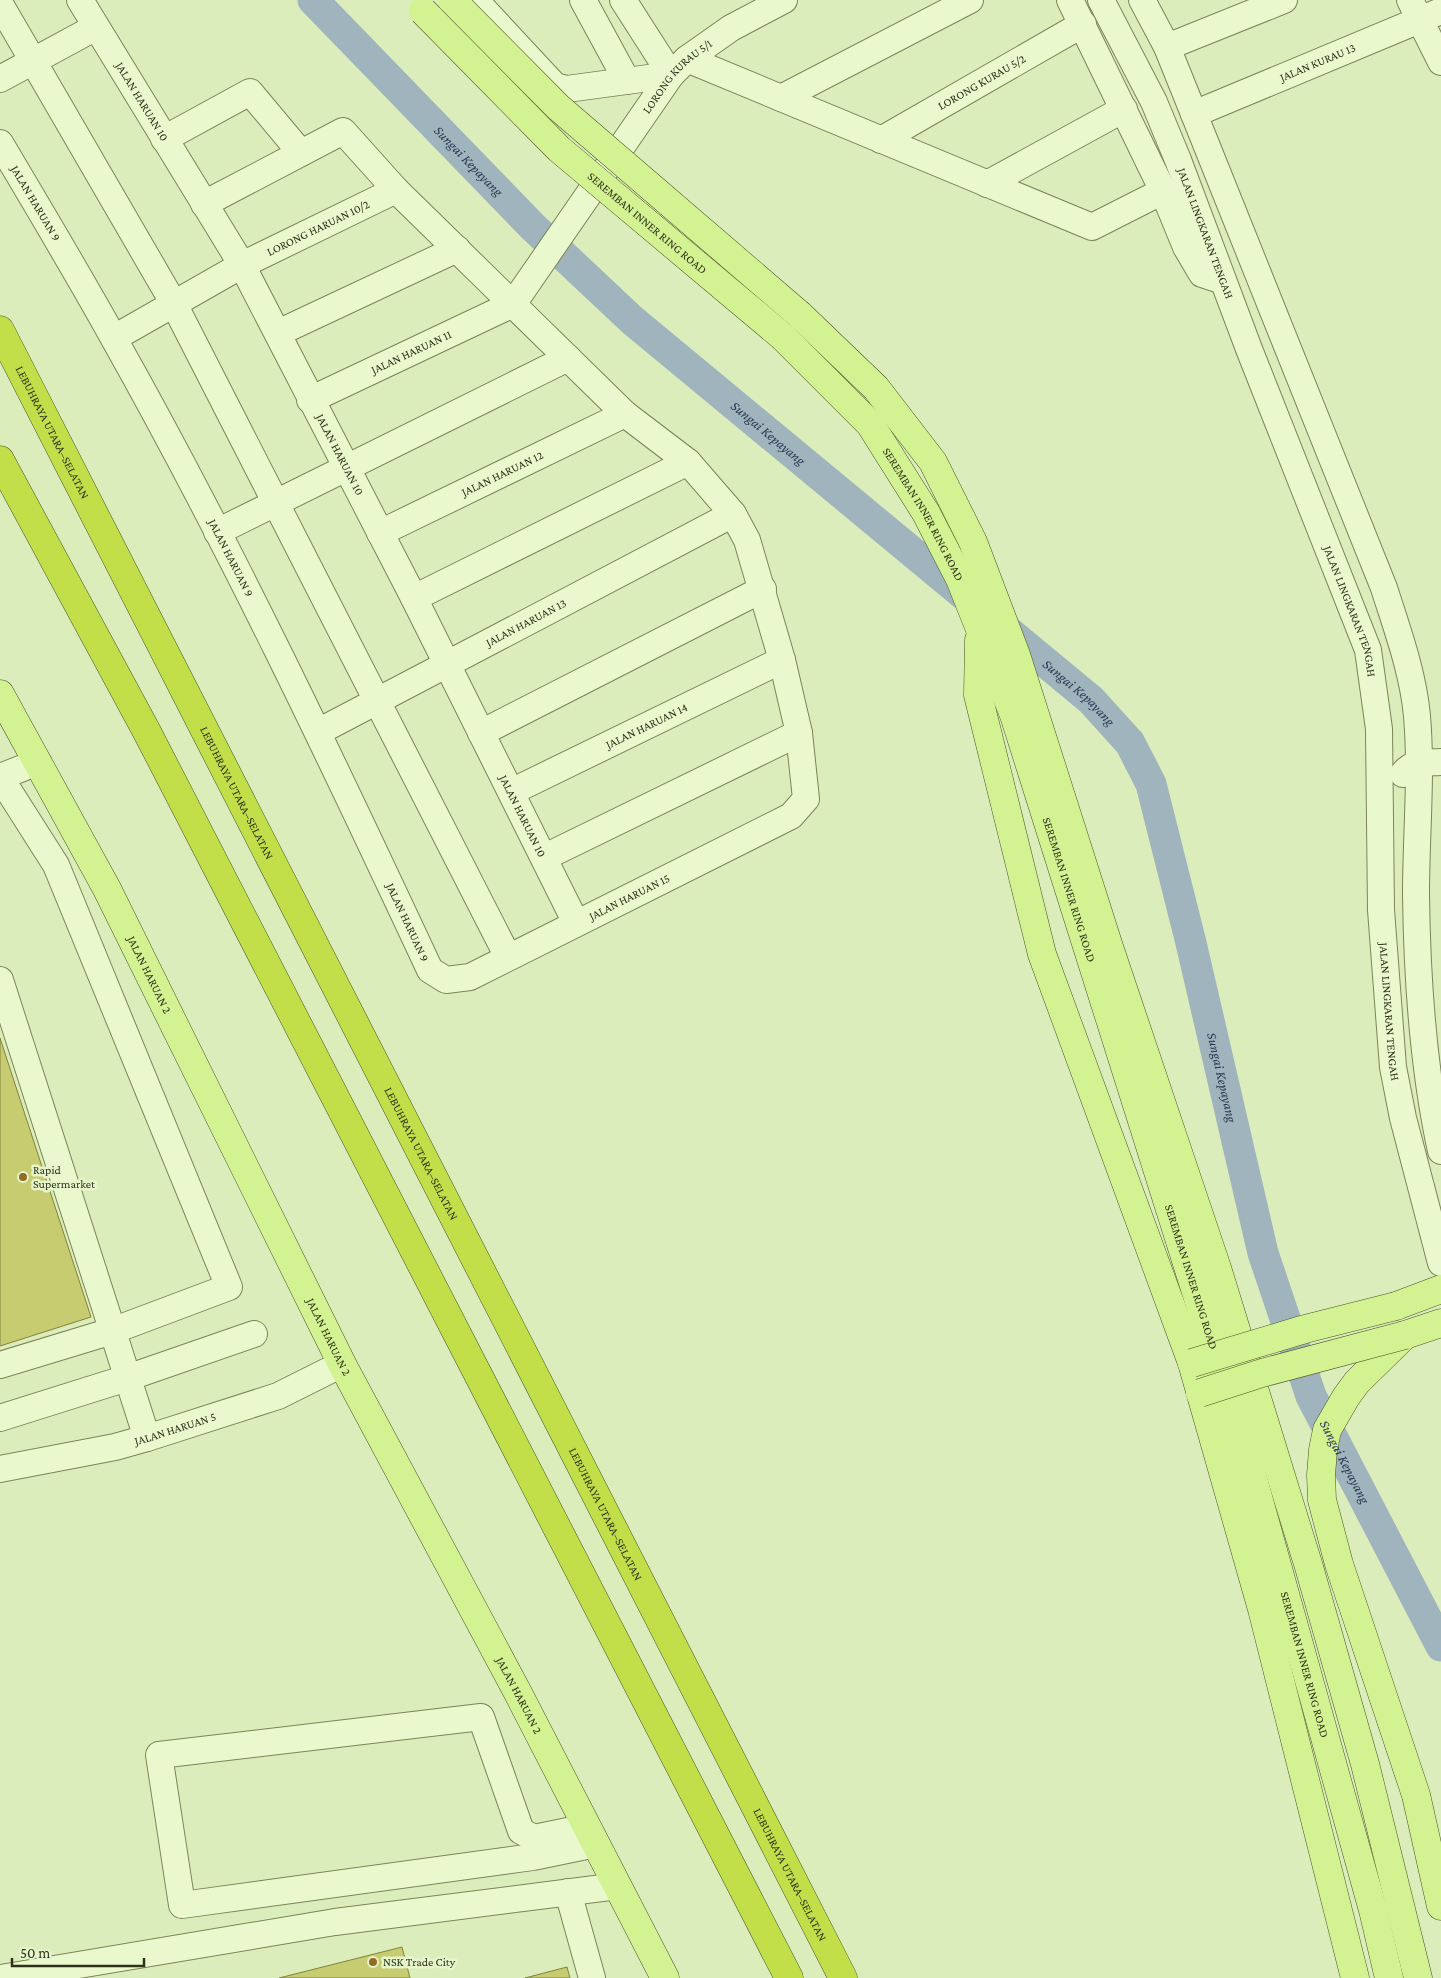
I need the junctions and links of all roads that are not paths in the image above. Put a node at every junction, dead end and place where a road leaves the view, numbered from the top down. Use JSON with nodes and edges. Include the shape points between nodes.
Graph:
{"nodes":[{"id":1,"x":80,"y":0,"type":"edge"},
{"id":2,"x":413,"y":0,"type":"edge"},
{"id":3,"x":452,"y":0,"type":"edge"},
{"id":4,"x":475,"y":0,"type":"edge"},
{"id":5,"x":583,"y":0,"type":"edge"},
{"id":6,"x":622,"y":0,"type":"edge"},
{"id":7,"x":784,"y":0,"type":"edge"},
{"id":8,"x":970,"y":0,"type":"edge"},
{"id":9,"x":1070,"y":0,"type":"edge"},
{"id":10,"x":1101,"y":0,"type":"edge"},
{"id":11,"x":1142,"y":0,"type":"edge"},
{"id":12,"x":1284,"y":0,"type":"edge"},
{"id":13,"x":0,"y":4,"type":"edge"},
{"id":14,"x":1424,"y":10,"type":"edge"},
{"id":15,"x":1083,"y":24,"type":"junction"},
{"id":16,"x":96,"y":27,"type":"junction"},
{"id":17,"x":1167,"y":47,"type":"junction"},
{"id":18,"x":33,"y":60,"type":"junction"},
{"id":19,"x":1441,"y":62,"type":"edge"},
{"id":20,"x":679,"y":67,"type":"junction"},
{"id":21,"x":0,"y":79,"type":"edge"},
{"id":22,"x":627,"y":81,"type":"junction"},
{"id":23,"x":780,"y":98,"type":"junction"},
{"id":24,"x":1124,"y":109,"type":"junction"},
{"id":25,"x":1194,"y":114,"type":"junction"},
{"id":26,"x":164,"y":139,"type":"junction"},
{"id":27,"x":881,"y":140,"type":"junction"},
{"id":28,"x":0,"y":143,"type":"edge"},
{"id":29,"x":301,"y":153,"type":"junction"},
{"id":30,"x":987,"y":184,"type":"junction"},
{"id":31,"x":396,"y":190,"type":"junction"},
{"id":32,"x":1163,"y":191,"type":"junction"},
{"id":33,"x":204,"y":204,"type":"junction"},
{"id":34,"x":457,"y":249,"type":"junction"},
{"id":35,"x":242,"y":265,"type":"junction"},
{"id":36,"x":1223,"y":281,"type":"junction"},
{"id":37,"x":174,"y":304,"type":"junction"},
{"id":38,"x":513,"y":304,"type":"junction"},
{"id":39,"x":0,"y":330,"type":"edge"},
{"id":40,"x":278,"y":333,"type":"junction"},
{"id":41,"x":114,"y":338,"type":"junction"},
{"id":42,"x":568,"y":358,"type":"junction"},
{"id":43,"x":310,"y":400,"type":"junction"},
{"id":44,"x":625,"y":414,"type":"junction"},
{"id":45,"x":0,"y":460,"type":"edge"},
{"id":46,"x":688,"y":462,"type":"junction"},
{"id":47,"x":347,"y":467,"type":"junction"},
{"id":48,"x":276,"y":502,"type":"junction"},
{"id":49,"x":733,"y":514,"type":"junction"},
{"id":50,"x":216,"y":532,"type":"junction"},
{"id":51,"x":380,"y":533,"type":"junction"},
{"id":52,"x":763,"y":589,"type":"junction"},
{"id":53,"x":414,"y":598,"type":"junction"},
{"id":54,"x":979,"y":624,"type":"junction"},
{"id":55,"x":1368,"y":650,"type":"junction"},
{"id":56,"x":782,"y":660,"type":"junction"},
{"id":57,"x":446,"y":664,"type":"junction"},
{"id":58,"x":0,"y":694,"type":"edge"},
{"id":59,"x":377,"y":701,"type":"junction"},
{"id":60,"x":1024,"y":715,"type":"junction"},
{"id":61,"x":318,"y":732,"type":"junction"},
{"id":62,"x":481,"y":732,"type":"junction"},
{"id":63,"x":799,"y":733,"type":"junction"},
{"id":64,"x":38,"y":762,"type":"junction"},
{"id":65,"x":1429,"y":763,"type":"edge"},
{"id":66,"x":0,"y":777,"type":"edge"},
{"id":67,"x":511,"y":792,"type":"junction"},
{"id":68,"x":545,"y":857,"type":"junction"},
{"id":69,"x":1381,"y":910,"type":"junction"},
{"id":70,"x":576,"y":923,"type":"junction"},
{"id":71,"x":508,"y":957,"type":"junction"},
{"id":72,"x":0,"y":980,"type":"edge"},
{"id":73,"x":446,"y":980,"type":"joint"},
{"id":74,"x":1434,"y":1073,"type":"edge"},
{"id":75,"x":1441,"y":1151,"type":"edge"},
{"id":76,"x":1441,"y":1263,"type":"edge"},
{"id":77,"x":1441,"y":1289,"type":"edge"},
{"id":78,"x":1441,"y":1323,"type":"edge"},
{"id":79,"x":112,"y":1331,"type":"junction"},
{"id":80,"x":254,"y":1334,"type":"dead end"},
{"id":81,"x":1405,"y":1335,"type":"junction"},
{"id":82,"x":1192,"y":1363,"type":"junction"},
{"id":83,"x":342,"y":1364,"type":"junction"},
{"id":84,"x":0,"y":1365,"type":"edge"},
{"id":85,"x":128,"y":1378,"type":"junction"},
{"id":86,"x":1200,"y":1393,"type":"junction"},
{"id":87,"x":0,"y":1418,"type":"edge"},
{"id":88,"x":147,"y":1438,"type":"junction"},
{"id":89,"x":0,"y":1469,"type":"edge"},
{"id":90,"x":592,"y":1835,"type":"junction"},
{"id":91,"x":618,"y":1886,"type":"junction"},
{"id":92,"x":568,"y":1892,"type":"junction"},
{"id":93,"x":1439,"y":1894,"type":"edge"},
{"id":94,"x":1,"y":1978,"type":"edge"},
{"id":95,"x":592,"y":1978,"type":"edge"},
{"id":96,"x":665,"y":1978,"type":"edge"},
{"id":97,"x":789,"y":1978,"type":"edge"},
{"id":98,"x":843,"y":1978,"type":"edge"},
{"id":99,"x":1355,"y":1978,"type":"edge"},
{"id":100,"x":1389,"y":1978,"type":"edge"},
{"id":101,"x":1418,"y":1978,"type":"edge"}],
"edges":[{"from":1,"to":16,"type":"street","name":"JALAN HARUAN 10"},
{"from":2,"to":54,"type":"main road","name":"SEREMBAN INNER RING ROAD","bridge":true,"via":[[559,149],[784,336],[870,424],[926,513]]},
{"from":3,"to":60,"type":"main road","name":"SEREMBAN INNER RING ROAD","bridge":true,"via":[[558,107],[800,315],[876,388],[933,462],[973,542],[1016,655]]},
{"from":4,"to":22,"type":"street","via":[[555,86],[567,89]]},
{"from":5,"to":22,"type":"street"},
{"from":6,"to":20,"type":"street"},
{"from":7,"to":20,"type":"street","name":"LORONG KURAU 5/1","via":[[731,28]]},
{"from":8,"to":23,"type":"street"},
{"from":9,"to":15,"type":"street"},
{"from":10,"to":36,"type":"street","name":"JALAN LINGKARAN TENGAH","via":[[1154,102]]},
{"from":11,"to":17,"type":"street"},
{"from":12,"to":17,"type":"street"},
{"from":13,"to":18,"type":"street"},
{"from":14,"to":19,"type":"street"},
{"from":14,"to":25,"type":"street","name":"JALAN KURAU 13"},
{"from":15,"to":24,"type":"street"},
{"from":15,"to":27,"type":"street","name":"LORONG KURAU 5/2"},
{"from":16,"to":18,"type":"street"},
{"from":16,"to":26,"type":"street","name":"JALAN HARUAN 10"},
{"from":17,"to":25,"type":"street"},
{"from":18,"to":21,"type":"street"},
{"from":18,"to":37,"type":"street"},
{"from":20,"to":22,"type":"street"},
{"from":20,"to":23,"type":"street"},
{"from":20,"to":38,"type":"street","name":"LORONG KURAU 5/1"},
{"from":23,"to":27,"type":"street"},
{"from":24,"to":30,"type":"street"},
{"from":24,"to":32,"type":"street"},
{"from":25,"to":65,"type":"street","via":[[1384,588],[1404,652]]},
{"from":26,"to":29,"type":"street","via":[[250,92]]},
{"from":26,"to":33,"type":"street","name":"JALAN HARUAN 10"},
{"from":27,"to":30,"type":"street"},
{"from":28,"to":41,"type":"street","name":"JALAN HARUAN 9"},
{"from":29,"to":31,"type":"street","via":[[343,131]]},
{"from":29,"to":33,"type":"street"},
{"from":30,"to":32,"type":"street","via":[[1092,227]]},
{"from":31,"to":34,"type":"street"},
{"from":31,"to":35,"type":"street","name":"LORONG HARUAN 10/2"},
{"from":32,"to":36,"type":"street","via":[[1186,247],[1202,274]]},
{"from":33,"to":35,"type":"street","name":"JALAN HARUAN 10"},
{"from":34,"to":38,"type":"street"},
{"from":34,"to":40,"type":"street"},
{"from":35,"to":37,"type":"street","name":"LORONG HARUAN 10/2"},
{"from":35,"to":40,"type":"street","name":"JALAN HARUAN 10"},
{"from":36,"to":55,"type":"street","name":"JALAN LINGKARAN TENGAH"},
{"from":37,"to":41,"type":"street","name":"LORONG HARUAN 10/2"},
{"from":37,"to":48,"type":"street"},
{"from":38,"to":42,"type":"street"},
{"from":38,"to":43,"type":"street","name":"JALAN HARUAN 11"},
{"from":39,"to":98,"type":"highway","name":"LEBUHRAYA UTARA–SELATAN"},
{"from":40,"to":43,"type":"street","name":"JALAN HARUAN 10"},
{"from":41,"to":50,"type":"street","name":"JALAN HARUAN 9"},
{"from":42,"to":44,"type":"street"},
{"from":42,"to":47,"type":"street"},
{"from":43,"to":47,"type":"street","name":"JALAN HARUAN 10"},
{"from":44,"to":46,"type":"street"},
{"from":44,"to":51,"type":"street","name":"JALAN HARUAN 12"},
{"from":45,"to":97,"type":"highway","via":[[147,732]]},
{"from":46,"to":49,"type":"street"},
{"from":46,"to":53,"type":"street"},
{"from":47,"to":48,"type":"street"},
{"from":47,"to":51,"type":"street","name":"JALAN HARUAN 10"},
{"from":48,"to":50,"type":"street"},
{"from":48,"to":59,"type":"street"},
{"from":49,"to":52,"type":"street","via":[[747,540]]},
{"from":49,"to":57,"type":"street","name":"JALAN HARUAN 13"},
{"from":50,"to":61,"type":"street","name":"JALAN HARUAN 9"},
{"from":51,"to":53,"type":"street","name":"JALAN HARUAN 10"},
{"from":52,"to":56,"type":"street"},
{"from":52,"to":62,"type":"street"},
{"from":53,"to":57,"type":"street","name":"JALAN HARUAN 10"},
{"from":54,"to":60,"type":"main road","name":"SEREMBAN INNER RING ROAD"},
{"from":54,"to":82,"type":"main road","via":[[978,695],[1042,954]]},
{"from":55,"to":65,"type":"street","via":[[1386,684],[1406,754]]},
{"from":55,"to":69,"type":"street","name":"JALAN LINGKARAN TENGAH","via":[[1380,738]]},
{"from":56,"to":63,"type":"street"},
{"from":56,"to":67,"type":"street","name":"JALAN HARUAN 14"},
{"from":57,"to":59,"type":"street","name":"JALAN HARUAN 13"},
{"from":57,"to":62,"type":"street","name":"JALAN HARUAN 10"},
{"from":58,"to":64,"type":"main road","name":"JALAN HARUAN 2"},
{"from":59,"to":61,"type":"street","name":"JALAN HARUAN 13"},
{"from":59,"to":71,"type":"street"},
{"from":60,"to":100,"type":"main road","name":"SEREMBAN INNER RING ROAD","via":[[1238,1425]]},
{"from":60,"to":101,"type":"main road","name":"SEREMBAN INNER RING ROAD","via":[[1109,947],[1217,1268],[1309,1567],[1365,1764]]},
{"from":61,"to":73,"type":"street","name":"JALAN HARUAN 9","via":[[430,970]]},
{"from":62,"to":67,"type":"street","name":"JALAN HARUAN 10"},
{"from":63,"to":68,"type":"street"},
{"from":63,"to":70,"type":"street","name":"JALAN HARUAN 15","via":[[806,799],[791,816]]},
{"from":64,"to":66,"type":"street"},
{"from":64,"to":83,"type":"main road","name":"JALAN HARUAN 2","via":[[107,889]]},
{"from":65,"to":69,"type":"street","via":[[1406,769],[1400,781],[1392,890]]},
{"from":65,"to":74,"type":"street","via":[[1416,896]]},
{"from":66,"to":79,"type":"street","via":[[56,865],[229,1288]]},
{"from":67,"to":68,"type":"street","name":"JALAN HARUAN 10"},
{"from":68,"to":70,"type":"street","name":"JALAN HARUAN 10"},
{"from":69,"to":76,"type":"street","name":"JALAN LINGKARAN TENGAH","via":[[1392,1067]]},
{"from":70,"to":71,"type":"street","name":"JALAN HARUAN 15"},
{"from":71,"to":73,"type":"street","name":"JALAN HARUAN 15","via":[[470,976]]},
{"from":72,"to":79,"type":"street"},
{"from":74,"to":75,"type":"street"},
{"from":77,"to":82,"type":"main road","bridge":true,"via":[[1396,1306],[1305,1328]]},
{"from":78,"to":81,"type":"main road"},
{"from":79,"to":84,"type":"street"},
{"from":79,"to":85,"type":"street"},
{"from":80,"to":85,"type":"street"},
{"from":81,"to":86,"type":"main road","bridge":true},
{"from":81,"to":93,"type":"main road","via":[[1357,1382],[1330,1424],[1323,1450],[1322,1500],[1339,1564],[1416,1795]]},
{"from":82,"to":86,"type":"main road"},
{"from":83,"to":88,"type":"street","name":"JALAN HARUAN 5","via":[[278,1396]]},
{"from":83,"to":90,"type":"main road","name":"JALAN HARUAN 2"},
{"from":85,"to":87,"type":"street"},
{"from":85,"to":88,"type":"street"},
{"from":86,"to":99,"type":"main road","via":[[1262,1609]]},
{"from":88,"to":89,"type":"street","name":"JALAN HARUAN 5"},
{"from":90,"to":90,"type":"street","via":[[533,1856],[182,1905],[159,1755],[481,1717],[521,1831],[534,1838]]},
{"from":90,"to":91,"type":"main road","name":"JALAN HARUAN 2"},
{"from":91,"to":92,"type":"street"},
{"from":91,"to":96,"type":"main road","name":"JALAN HARUAN 2"},
{"from":92,"to":94,"type":"street","via":[[334,1922]]},
{"from":92,"to":95,"type":"street"}]}
